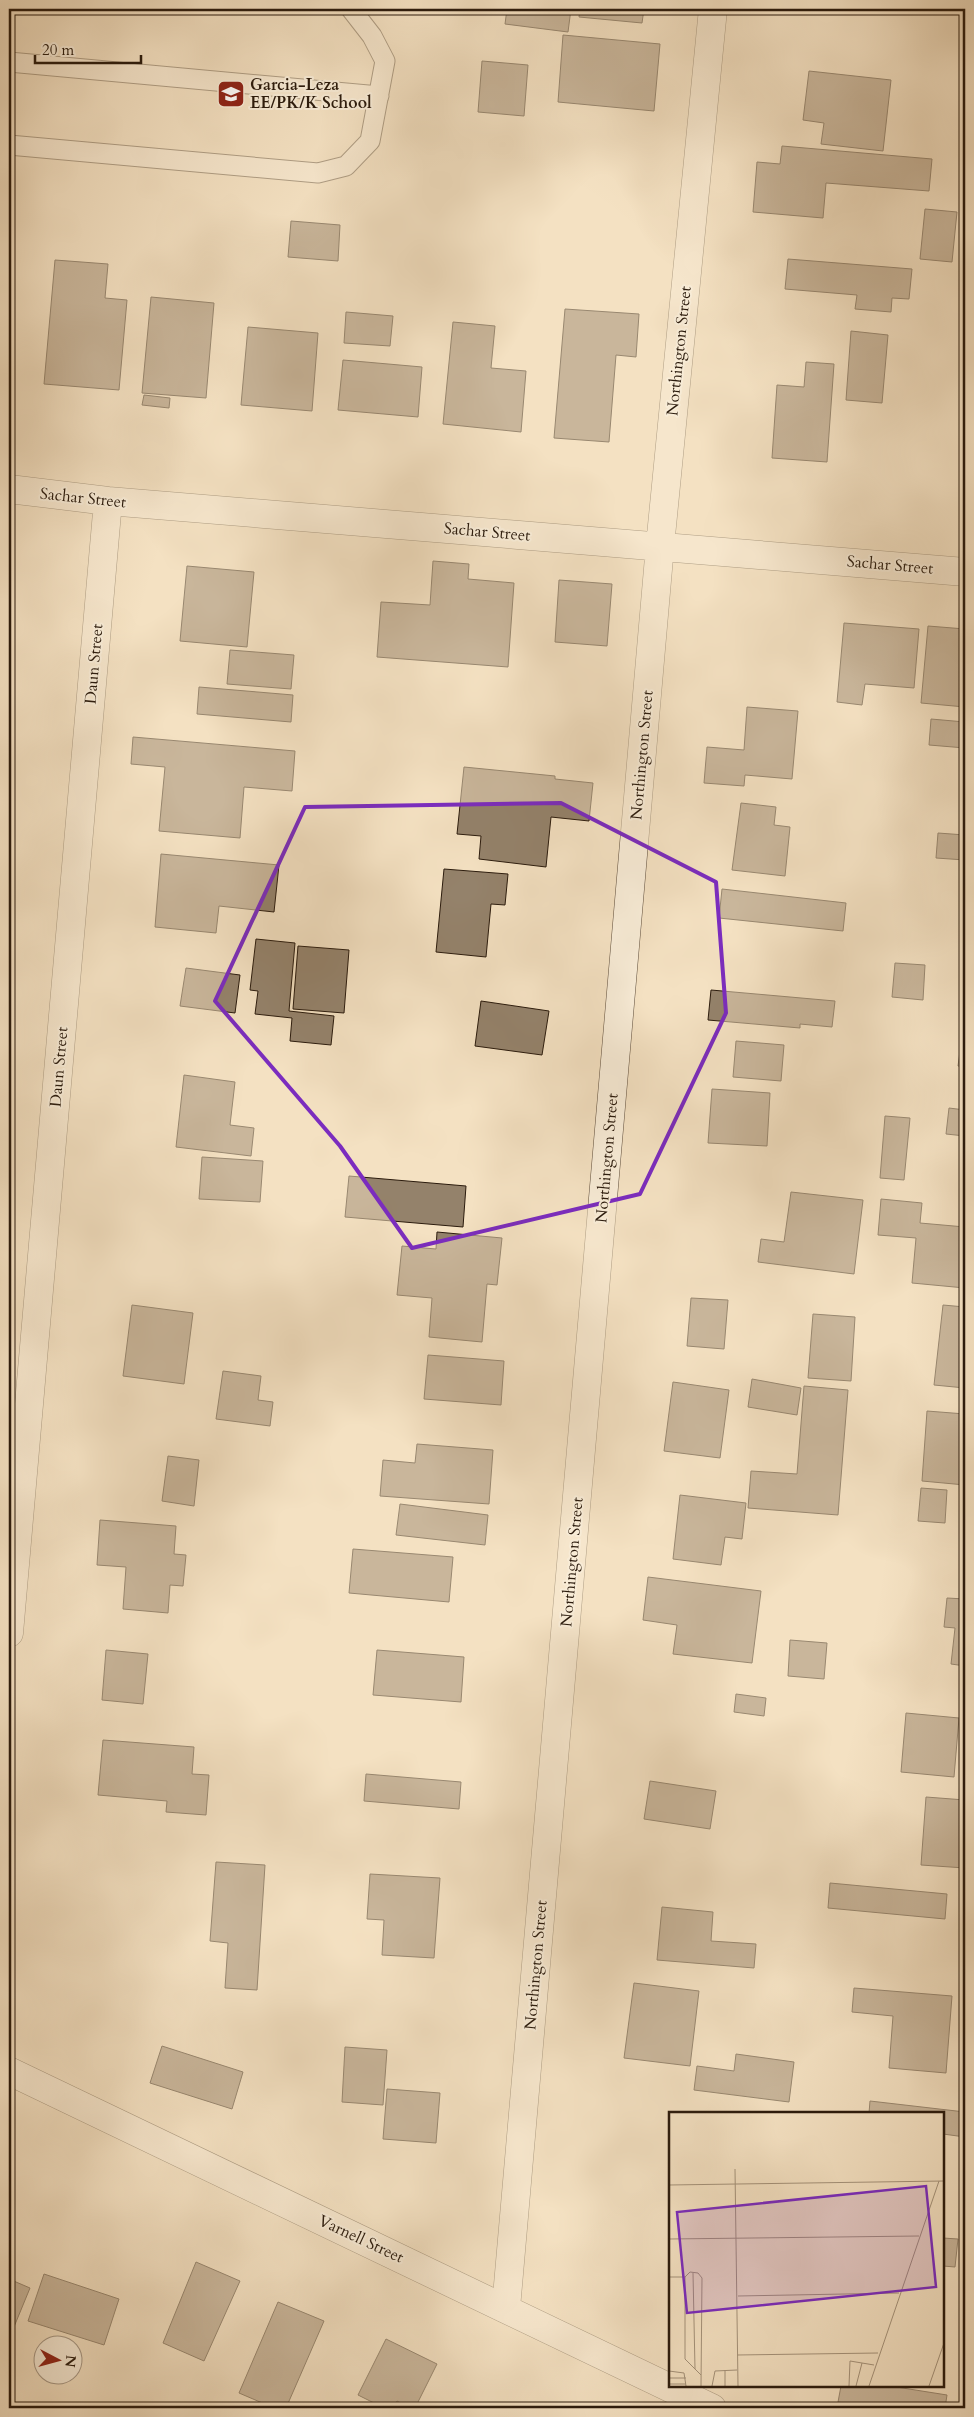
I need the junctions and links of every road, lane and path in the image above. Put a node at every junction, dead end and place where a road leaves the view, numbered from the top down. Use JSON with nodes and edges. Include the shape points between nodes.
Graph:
{"nodes":[{"id":1,"x":351,"y":9,"type":"edge"},
{"id":2,"x":712,"y":9,"type":"edge"},
{"id":3,"x":9,"y":62,"type":"edge"},
{"id":4,"x":379,"y":96,"type":"junction"},
{"id":5,"x":9,"y":145,"type":"edge"},
{"id":6,"x":9,"y":489,"type":"edge"},
{"id":7,"x":108,"y":501,"type":"junction"},
{"id":8,"x":660,"y":546,"type":"junction"},
{"id":9,"x":965,"y":572,"type":"edge"},
{"id":10,"x":9,"y":1633,"type":"edge"},
{"id":11,"x":9,"y":2071,"type":"edge"},
{"id":12,"x":506,"y":2308,"type":"junction"},
{"id":13,"x":712,"y":2408,"type":"edge"}],
"edges":[{"from":1,"to":4,"type":"lane","via":[[372,36],[385,61]]},
{"from":2,"to":8,"type":"street","name":"Northington Street"},
{"from":3,"to":4,"type":"lane"},
{"from":4,"to":5,"type":"lane","via":[[370,142],[346,166],[318,173]]},
{"from":6,"to":7,"type":"street","name":"Sachar Street"},
{"from":7,"to":8,"type":"street","name":"Sachar Street"},
{"from":7,"to":10,"type":"street","name":"Daun Street"},
{"from":8,"to":9,"type":"street","name":"Sachar Street"},
{"from":8,"to":12,"type":"street","name":"Northington Street"},
{"from":11,"to":12,"type":"street","name":"Varnell Street"},
{"from":12,"to":13,"type":"street","name":"Varnell Street"}]}
